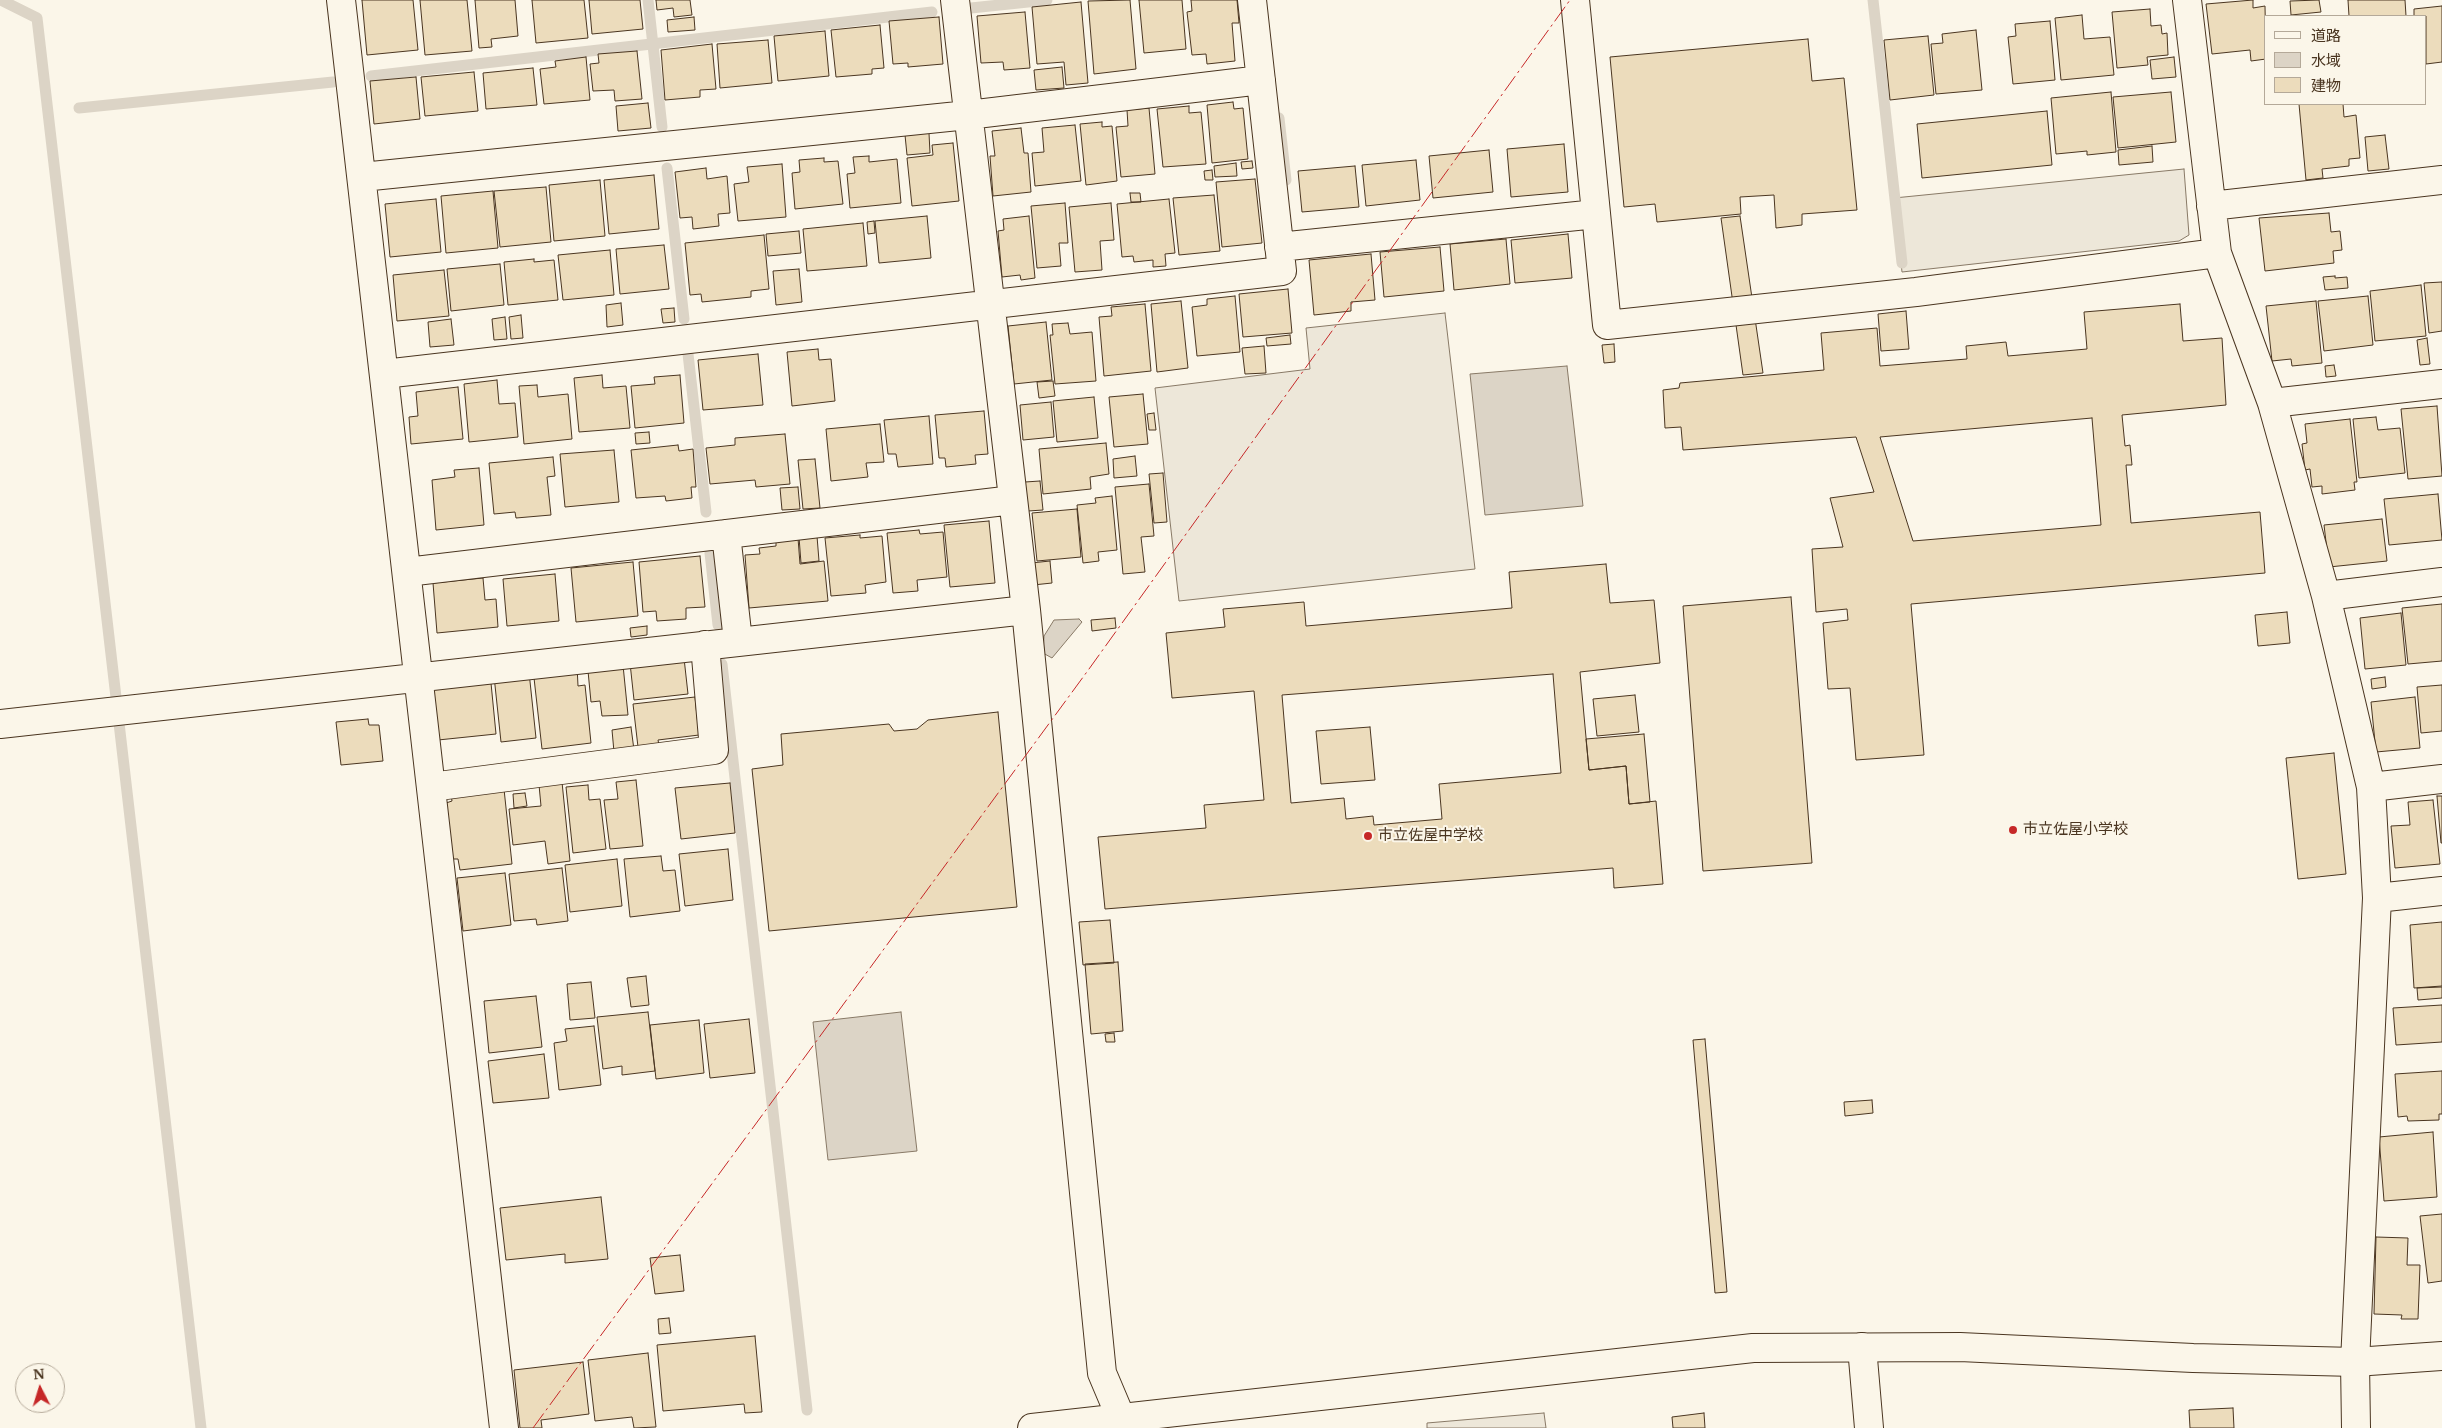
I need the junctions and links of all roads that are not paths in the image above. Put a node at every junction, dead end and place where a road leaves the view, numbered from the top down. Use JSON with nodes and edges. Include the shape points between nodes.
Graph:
{"nodes":[{"id":1,"x":341,"y":0,"type":"edge"},
{"id":2,"x":955,"y":0,"type":"edge"},
{"id":3,"x":1252,"y":0,"type":"edge"},
{"id":4,"x":1575,"y":0,"type":"edge"},
{"id":5,"x":2187,"y":0,"type":"edge"},
{"id":6,"x":1261,"y":80,"type":"junction"},
{"id":7,"x":968,"y":114,"type":"junction"},
{"id":8,"x":362,"y":177,"type":"junction"},
{"id":9,"x":2442,"y":180,"type":"edge"},
{"id":10,"x":2211,"y":206,"type":"junction"},
{"id":11,"x":1596,"y":214,"type":"junction"},
{"id":12,"x":1279,"y":247,"type":"junction"},
{"id":13,"x":2217,"y":253,"type":"junction"},
{"id":14,"x":991,"y":304,"type":"junction"},
{"id":15,"x":384,"y":374,"type":"junction"},
{"id":16,"x":2442,"y":384,"type":"edge"},
{"id":17,"x":2272,"y":403,"type":"junction"},
{"id":18,"x":1013,"y":500,"type":"junction"},
{"id":19,"x":726,"y":534,"type":"junction"},
{"id":20,"x":406,"y":572,"type":"junction"},
{"id":21,"x":2442,"y":582,"type":"edge"},
{"id":22,"x":2326,"y":596,"type":"junction"},
{"id":23,"x":1026,"y":610,"type":"junction"},
{"id":24,"x":738,"y":641,"type":"junction"},
{"id":25,"x":705,"y":645,"type":"junction"},
{"id":26,"x":419,"y":676,"type":"junction"},
{"id":27,"x":0,"y":724,"type":"edge"},
{"id":28,"x":2442,"y":779,"type":"edge"},
{"id":29,"x":431,"y":787,"type":"junction"},
{"id":30,"x":2371,"y":788,"type":"junction"},
{"id":31,"x":2442,"y":891,"type":"edge"},
{"id":32,"x":2377,"y":898,"type":"junction"},
{"id":33,"x":1862,"y":1347,"type":"junction"},
{"id":34,"x":2442,"y":1356,"type":"edge"},
{"id":35,"x":2355,"y":1362,"type":"junction"},
{"id":36,"x":1122,"y":1423,"type":"edge"},
{"id":37,"x":504,"y":1428,"type":"edge"},
{"id":38,"x":1032,"y":1428,"type":"edge"},
{"id":39,"x":1869,"y":1428,"type":"edge"},
{"id":40,"x":2356,"y":1428,"type":"edge"}],
"edges":[{"from":1,"to":8,"type":"street"},
{"from":2,"to":7,"type":"street"},
{"from":3,"to":6,"type":"street"},
{"from":4,"to":11,"type":"street"},
{"from":5,"to":10,"type":"street"},
{"from":6,"to":7,"type":"street"},
{"from":6,"to":12,"type":"street"},
{"from":7,"to":8,"type":"street"},
{"from":7,"to":14,"type":"street"},
{"from":8,"to":15,"type":"street"},
{"from":9,"to":10,"type":"street"},
{"from":10,"to":13,"type":"street"},
{"from":11,"to":12,"type":"street"},
{"from":11,"to":13,"type":"street","via":[[1607,325],[1916,292]]},
{"from":12,"to":14,"type":"street","via":[[1282,271]]},
{"from":13,"to":17,"type":"street"},
{"from":14,"to":15,"type":"street"},
{"from":14,"to":18,"type":"street"},
{"from":15,"to":20,"type":"street"},
{"from":16,"to":17,"type":"street"},
{"from":17,"to":22,"type":"street"},
{"from":18,"to":19,"type":"street"},
{"from":18,"to":23,"type":"street"},
{"from":19,"to":20,"type":"street"},
{"from":19,"to":24,"type":"street"},
{"from":20,"to":26,"type":"street"},
{"from":21,"to":22,"type":"street"},
{"from":22,"to":30,"type":"street"},
{"from":23,"to":24,"type":"street"},
{"from":23,"to":36,"type":"street","via":[[1102,1373]]},
{"from":24,"to":25,"type":"street"},
{"from":25,"to":26,"type":"street"},
{"from":25,"to":29,"type":"street","via":[[714,750]]},
{"from":26,"to":27,"type":"street"},
{"from":26,"to":29,"type":"street"},
{"from":28,"to":30,"type":"street"},
{"from":29,"to":37,"type":"street"},
{"from":30,"to":32,"type":"street"},
{"from":31,"to":32,"type":"street"},
{"from":32,"to":35,"type":"street"},
{"from":33,"to":35,"type":"street","via":[[1960,1347]]},
{"from":33,"to":36,"type":"street","via":[[1754,1348]]},
{"from":33,"to":39,"type":"street"},
{"from":34,"to":35,"type":"street"},
{"from":35,"to":40,"type":"street"},
{"from":36,"to":38,"type":"street"}]}
